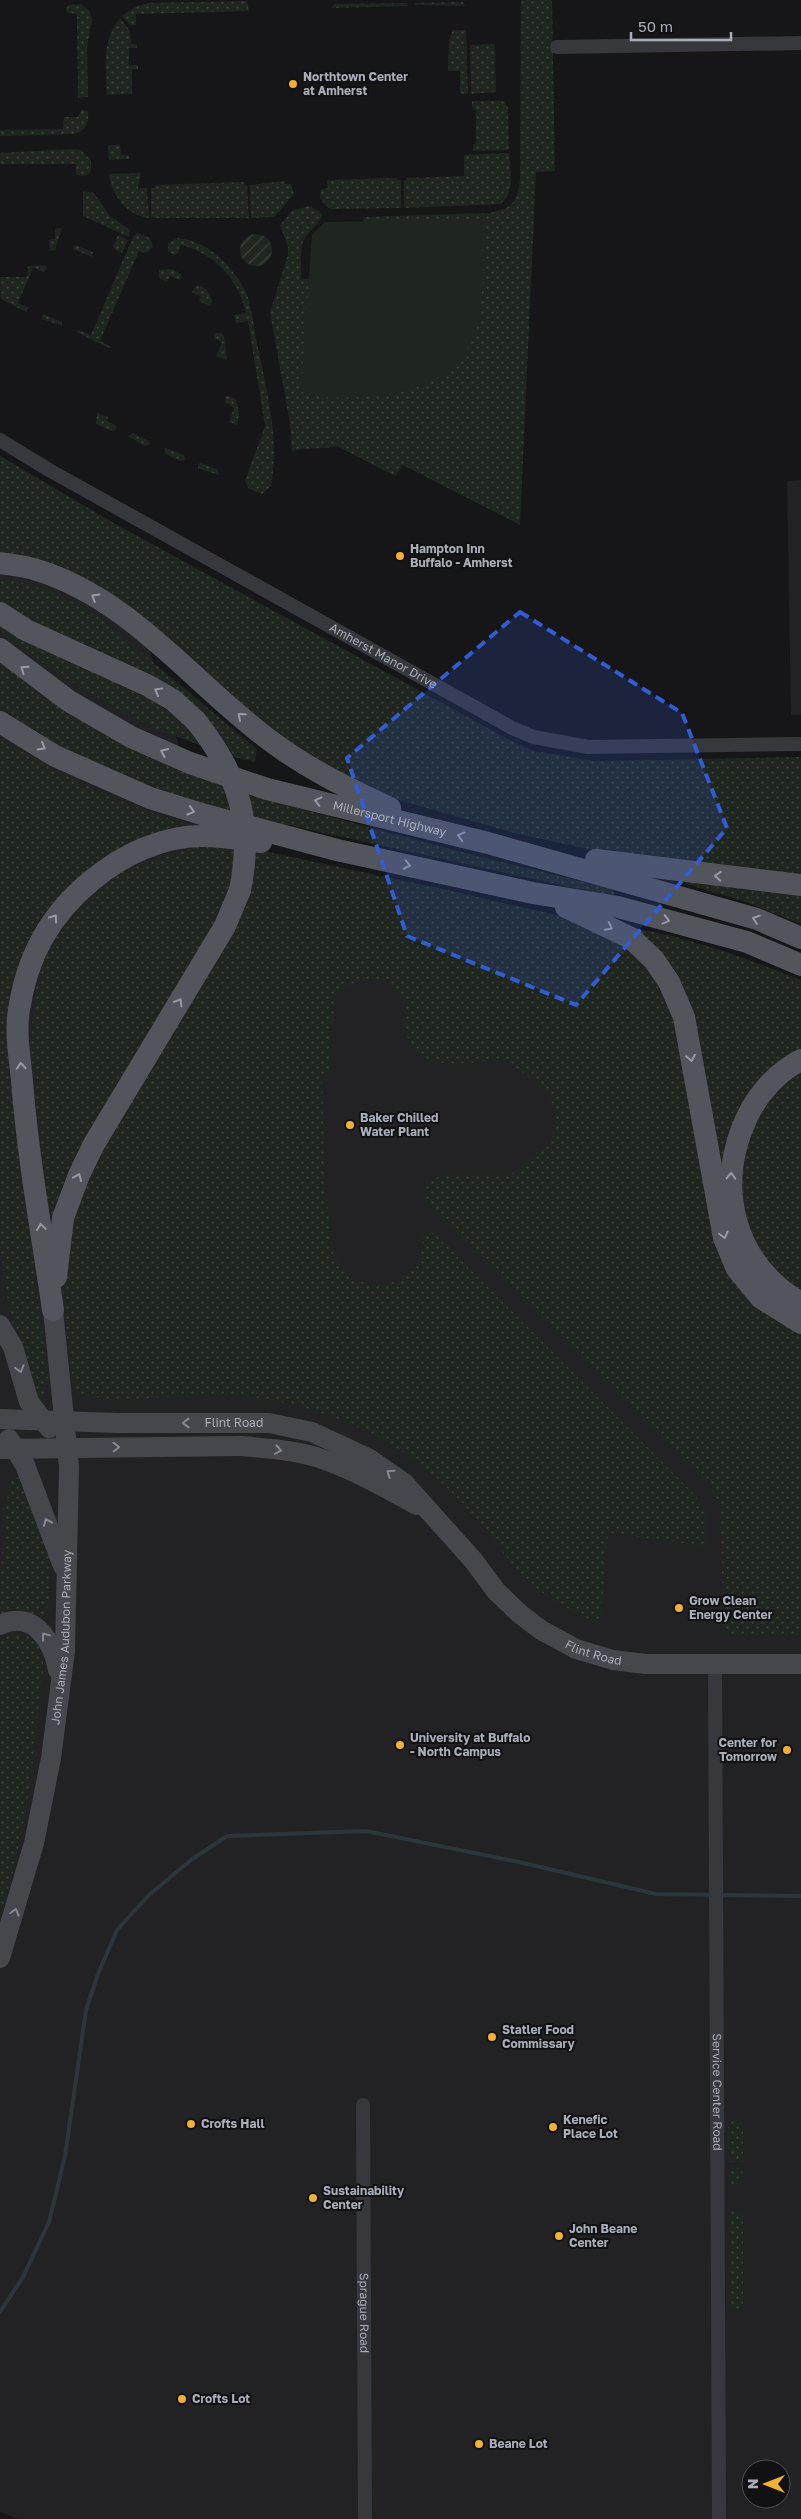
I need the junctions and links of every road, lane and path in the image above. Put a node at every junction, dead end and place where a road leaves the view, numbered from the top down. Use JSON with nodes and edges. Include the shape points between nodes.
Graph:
{"nodes":[{"id":1,"x":801,"y":43,"type":"edge"},
{"id":2,"x":557,"y":47,"type":"dead end"},
{"id":3,"x":0,"y":440,"type":"edge"},
{"id":4,"x":0,"y":563,"type":"edge"},
{"id":5,"x":0,"y":614,"type":"edge"},
{"id":6,"x":0,"y":649,"type":"edge"},
{"id":7,"x":0,"y":722,"type":"edge"},
{"id":8,"x":801,"y":744,"type":"edge"},
{"id":9,"x":434,"y":829,"type":"junction"},
{"id":10,"x":488,"y":843,"type":"junction"},
{"id":11,"x":337,"y":850,"type":"junction"},
{"id":12,"x":801,"y":885,"type":"edge"},
{"id":13,"x":533,"y":893,"type":"junction"},
{"id":14,"x":801,"y":938,"type":"edge"},
{"id":15,"x":801,"y":965,"type":"edge"},
{"id":16,"x":801,"y":1060,"type":"edge"},
{"id":17,"x":801,"y":1303,"type":"edge"},
{"id":18,"x":53,"y":1310,"type":"junction"},
{"id":19,"x":801,"y":1324,"type":"edge"},
{"id":20,"x":0,"y":1325,"type":"edge"},
{"id":21,"x":0,"y":1419,"type":"edge"},
{"id":22,"x":42,"y":1420,"type":"junction"},
{"id":23,"x":63,"y":1421,"type":"junction"},
{"id":24,"x":0,"y":1425,"type":"edge"},
{"id":25,"x":67,"y":1448,"type":"junction"},
{"id":26,"x":8,"y":1449,"type":"edge"},
{"id":27,"x":437,"y":1519,"type":"junction"},
{"id":28,"x":68,"y":1585,"type":"junction"},
{"id":29,"x":0,"y":1625,"type":"edge"},
{"id":30,"x":714,"y":1664,"type":"junction"},
{"id":31,"x":801,"y":1664,"type":"edge"},
{"id":32,"x":61,"y":1682,"type":"junction"},
{"id":33,"x":0,"y":1958,"type":"edge"},
{"id":34,"x":363,"y":2106,"type":"dead end"},
{"id":35,"x":365,"y":2519,"type":"edge"},
{"id":36,"x":719,"y":2519,"type":"edge"}],
"edges":[{"from":1,"to":2,"type":"street"},
{"from":3,"to":8,"type":"street","name":"Amherst Manor Drive","via":[[512,728],[588,747]]},
{"from":9,"to":4,"type":"main road","one_way":true,"via":[[330,781],[305,765],[267,738],[135,624],[94,596],[37,570]]},
{"from":18,"to":5,"type":"main road","one_way":true,"bridge":true,"via":[[63,1218],[78,1176],[225,926],[240,890],[246,850],[244,822],[239,794],[227,765],[196,721],[173,700],[26,630]]},
{"from":9,"to":6,"type":"main road","name":"Millersport Highway","one_way":true,"via":[[267,789],[190,763],[131,737],[69,701]]},
{"from":7,"to":11,"type":"main road","one_way":true,"via":[[55,756],[150,798]]},
{"from":10,"to":9,"type":"main road","name":"Millersport Highway","one_way":true},
{"from":12,"to":10,"type":"main road","one_way":true,"via":[[632,866]]},
{"from":14,"to":10,"type":"main road","name":"Millersport Highway","one_way":true,"via":[[757,919]]},
{"from":11,"to":13,"type":"main road","one_way":true},
{"from":18,"to":11,"type":"main road","one_way":true,"via":[[24,1112],[19,1043],[19,1010],[44,932],[74,895],[108,867],[144,849],[176,839],[203,836]]},
{"from":13,"to":15,"type":"main road","one_way":true,"via":[[618,907],[747,942]]},
{"from":13,"to":19,"type":"main road","one_way":true,"via":[[631,938],[654,960],[670,982],[684,1017],[724,1238],[737,1269],[761,1298]]},
{"from":17,"to":16,"type":"main road","one_way":true,"via":[[783,1293],[755,1263],[734,1216],[730,1176],[732,1159],[754,1102],[772,1081]]},
{"from":18,"to":23,"type":"street","name":"John James Audubon Parkway"},
{"from":20,"to":22,"type":"street","one_way":true,"via":[[13,1348],[29,1402]]},
{"from":21,"to":22,"type":"street","name":"Flint Road"},
{"from":22,"to":23,"type":"street","name":"Flint Road"},
{"from":22,"to":25,"type":"street"},
{"from":23,"to":25,"type":"street","name":"John James Audubon Parkway"},
{"from":27,"to":23,"type":"street","name":"Flint Road","one_way":true,"via":[[397,1478],[368,1458],[312,1432],[269,1423]]},
{"from":24,"to":26,"type":"street"},
{"from":25,"to":26,"type":"street","name":"Flint Road"},
{"from":25,"to":27,"type":"street","name":"Flint Road","one_way":true,"via":[[270,1448],[315,1457],[362,1475],[420,1506]]},
{"from":25,"to":28,"type":"street","name":"John James Audubon Parkway"},
{"from":28,"to":26,"type":"street","one_way":true,"via":[[25,1465]]},
{"from":27,"to":30,"type":"street","name":"Flint Road","via":[[496,1591],[520,1614],[576,1649],[613,1660],[645,1664]]},
{"from":28,"to":32,"type":"street","name":"John James Audubon Parkway"},
{"from":32,"to":29,"type":"street","one_way":true,"via":[[53,1649],[41,1630],[22,1620]]},
{"from":30,"to":31,"type":"street","name":"Flint Road"},
{"from":30,"to":36,"type":"street","name":"Service Center Road"},
{"from":33,"to":32,"type":"street","name":"John James Audubon Parkway","one_way":true,"via":[[34,1843]]},
{"from":34,"to":35,"type":"street","name":"Sprague Road"}]}
